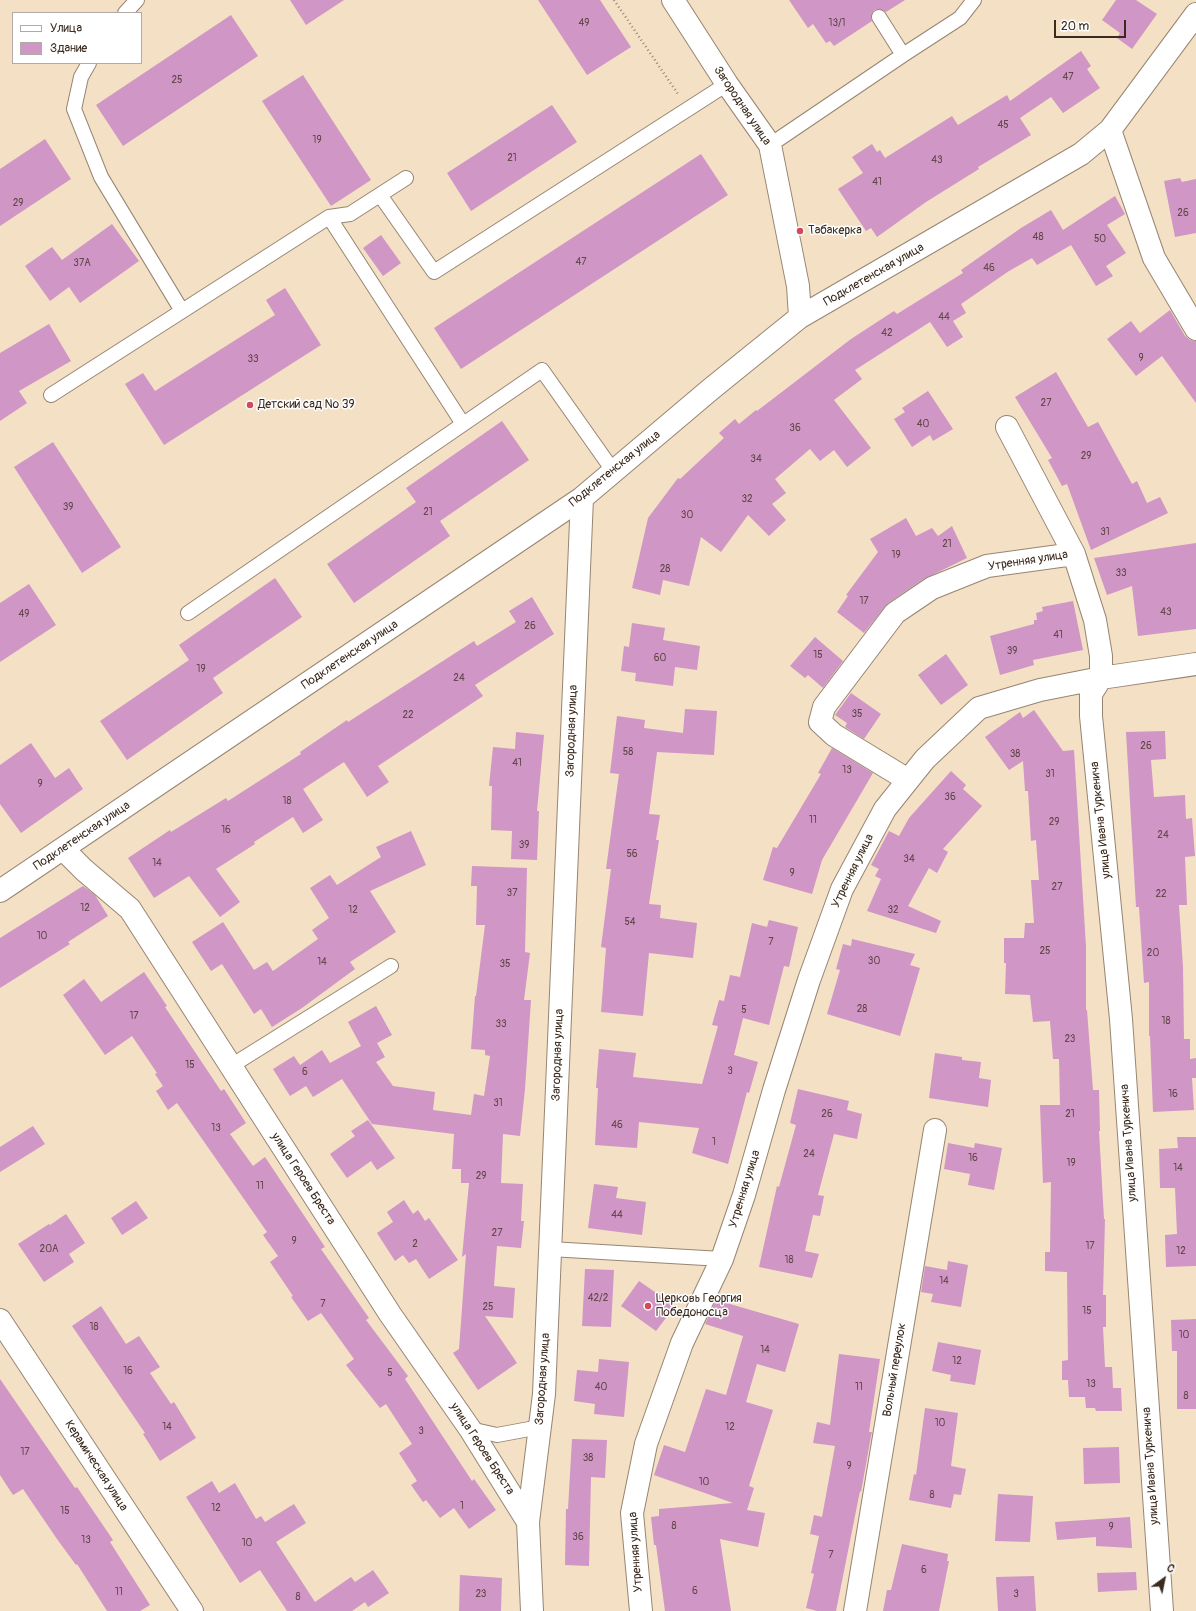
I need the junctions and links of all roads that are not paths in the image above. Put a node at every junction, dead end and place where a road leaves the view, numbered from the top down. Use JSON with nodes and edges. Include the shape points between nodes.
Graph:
{"nodes":[{"id":1,"x":137,"y":0,"type":"edge"},
{"id":2,"x":673,"y":0,"type":"edge"},
{"id":3,"x":974,"y":0,"type":"edge"},
{"id":4,"x":126,"y":12,"type":"edge"},
{"id":5,"x":1196,"y":14,"type":"edge"},
{"id":6,"x":879,"y":17,"type":"dead end"},
{"id":7,"x":903,"y":55,"type":"junction"},
{"id":8,"x":88,"y":64,"type":"edge"},
{"id":9,"x":727,"y":84,"type":"junction"},
{"id":10,"x":1110,"y":130,"type":"junction"},
{"id":11,"x":770,"y":145,"type":"junction"},
{"id":12,"x":406,"y":178,"type":"dead end"},
{"id":13,"x":380,"y":195,"type":"junction"},
{"id":14,"x":329,"y":217,"type":"junction"},
{"id":15,"x":182,"y":311,"type":"junction"},
{"id":16,"x":800,"y":317,"type":"junction"},
{"id":17,"x":1196,"y":329,"type":"edge"},
{"id":18,"x":51,"y":395,"type":"dead end"},
{"id":19,"x":463,"y":424,"type":"junction"},
{"id":20,"x":1007,"y":427,"type":"dead end"},
{"id":21,"x":614,"y":472,"type":"junction"},
{"id":22,"x":582,"y":498,"type":"junction"},
{"id":23,"x":1074,"y":554,"type":"junction"},
{"id":24,"x":188,"y":613,"type":"dead end"},
{"id":25,"x":1196,"y":664,"type":"edge"},
{"id":26,"x":1100,"y":678,"type":"junction"},
{"id":27,"x":908,"y":780,"type":"junction"},
{"id":28,"x":63,"y":849,"type":"junction"},
{"id":29,"x":0,"y":891,"type":"edge"},
{"id":30,"x":391,"y":966,"type":"dead end"},
{"id":31,"x":231,"y":1066,"type":"junction"},
{"id":32,"x":935,"y":1130,"type":"dead end"},
{"id":33,"x":550,"y":1249,"type":"junction"},
{"id":34,"x":722,"y":1259,"type":"junction"},
{"id":35,"x":0,"y":1320,"type":"edge"},
{"id":36,"x":540,"y":1427,"type":"junction"},
{"id":37,"x":470,"y":1429,"type":"junction"},
{"id":38,"x":528,"y":1522,"type":"junction"},
{"id":39,"x":192,"y":1611,"type":"edge"},
{"id":40,"x":532,"y":1611,"type":"edge"},
{"id":41,"x":641,"y":1611,"type":"edge"},
{"id":42,"x":855,"y":1611,"type":"edge"},
{"id":43,"x":1162,"y":1611,"type":"edge"}],
"edges":[{"from":1,"to":4,"type":"lane"},
{"from":2,"to":9,"type":"street","name":"Загородная улица"},
{"from":3,"to":7,"type":"lane","via":[[960,18]]},
{"from":5,"to":10,"type":"street","name":"Подклетенская улица"},
{"from":6,"to":7,"type":"lane"},
{"from":7,"to":11,"type":"lane"},
{"from":8,"to":15,"type":"lane","via":[[81,76],[74,109],[101,177]]},
{"from":9,"to":11,"type":"street","name":"Загородная улица"},
{"from":9,"to":13,"type":"lane","via":[[434,272]]},
{"from":10,"to":16,"type":"street","name":"Подклетенская улица","via":[[1081,154]]},
{"from":10,"to":17,"type":"street","via":[[1154,258]]},
{"from":11,"to":16,"type":"street","name":"Загородная улица","via":[[798,286]]},
{"from":12,"to":13,"type":"lane"},
{"from":13,"to":14,"type":"lane","via":[[350,214]]},
{"from":14,"to":15,"type":"lane"},
{"from":14,"to":19,"type":"lane"},
{"from":15,"to":18,"type":"lane"},
{"from":16,"to":21,"type":"street","name":"Подклетенская улица"},
{"from":19,"to":21,"type":"lane","via":[[542,370]]},
{"from":19,"to":24,"type":"lane"},
{"from":20,"to":23,"type":"street","name":"Утренняя улица"},
{"from":21,"to":22,"type":"street","name":"Подклетенская улица"},
{"from":22,"to":28,"type":"street","name":"Подклетенская улица"},
{"from":22,"to":33,"type":"street","name":"Загородная улица"},
{"from":23,"to":26,"type":"street","name":"Утренняя улица","via":[[1095,620],[1101,656]]},
{"from":23,"to":27,"type":"street","name":"Утренняя улица","via":[[987,566],[932,588],[896,613],[824,707],[820,722],[834,735]]},
{"from":25,"to":26,"type":"street","name":"Утренняя улица"},
{"from":26,"to":27,"type":"street","name":"Утренняя улица","via":[[1040,690],[979,708],[925,759]]},
{"from":26,"to":43,"type":"street","name":"улица Ивана Туркенича","via":[[1091,694],[1091,716],[1121,1019]]},
{"from":27,"to":34,"type":"street","name":"Утренняя улица","via":[[885,809],[842,889],[809,980],[744,1196]]},
{"from":28,"to":29,"type":"street","name":"Подклетенская улица"},
{"from":28,"to":31,"type":"street","name":"улица Героев Бреста","via":[[130,909]]},
{"from":30,"to":31,"type":"lane"},
{"from":31,"to":37,"type":"street","name":"улица Героев Бреста","via":[[390,1314]]},
{"from":32,"to":42,"type":"street","name":"Вольный переулок"},
{"from":33,"to":34,"type":"lane"},
{"from":33,"to":36,"type":"street","name":"Загородная улица","via":[[544,1394]]},
{"from":34,"to":41,"type":"street","name":"Утренняя улица","via":[[682,1343],[646,1444],[632,1513]]},
{"from":35,"to":39,"type":"street","name":"Керамическая улица"},
{"from":36,"to":37,"type":"lane","via":[[497,1435]]},
{"from":36,"to":38,"type":"street","name":"Загородная улица"},
{"from":37,"to":38,"type":"street","name":"улица Героев Бреста"},
{"from":38,"to":40,"type":"street","name":"Загородная улица"}]}
